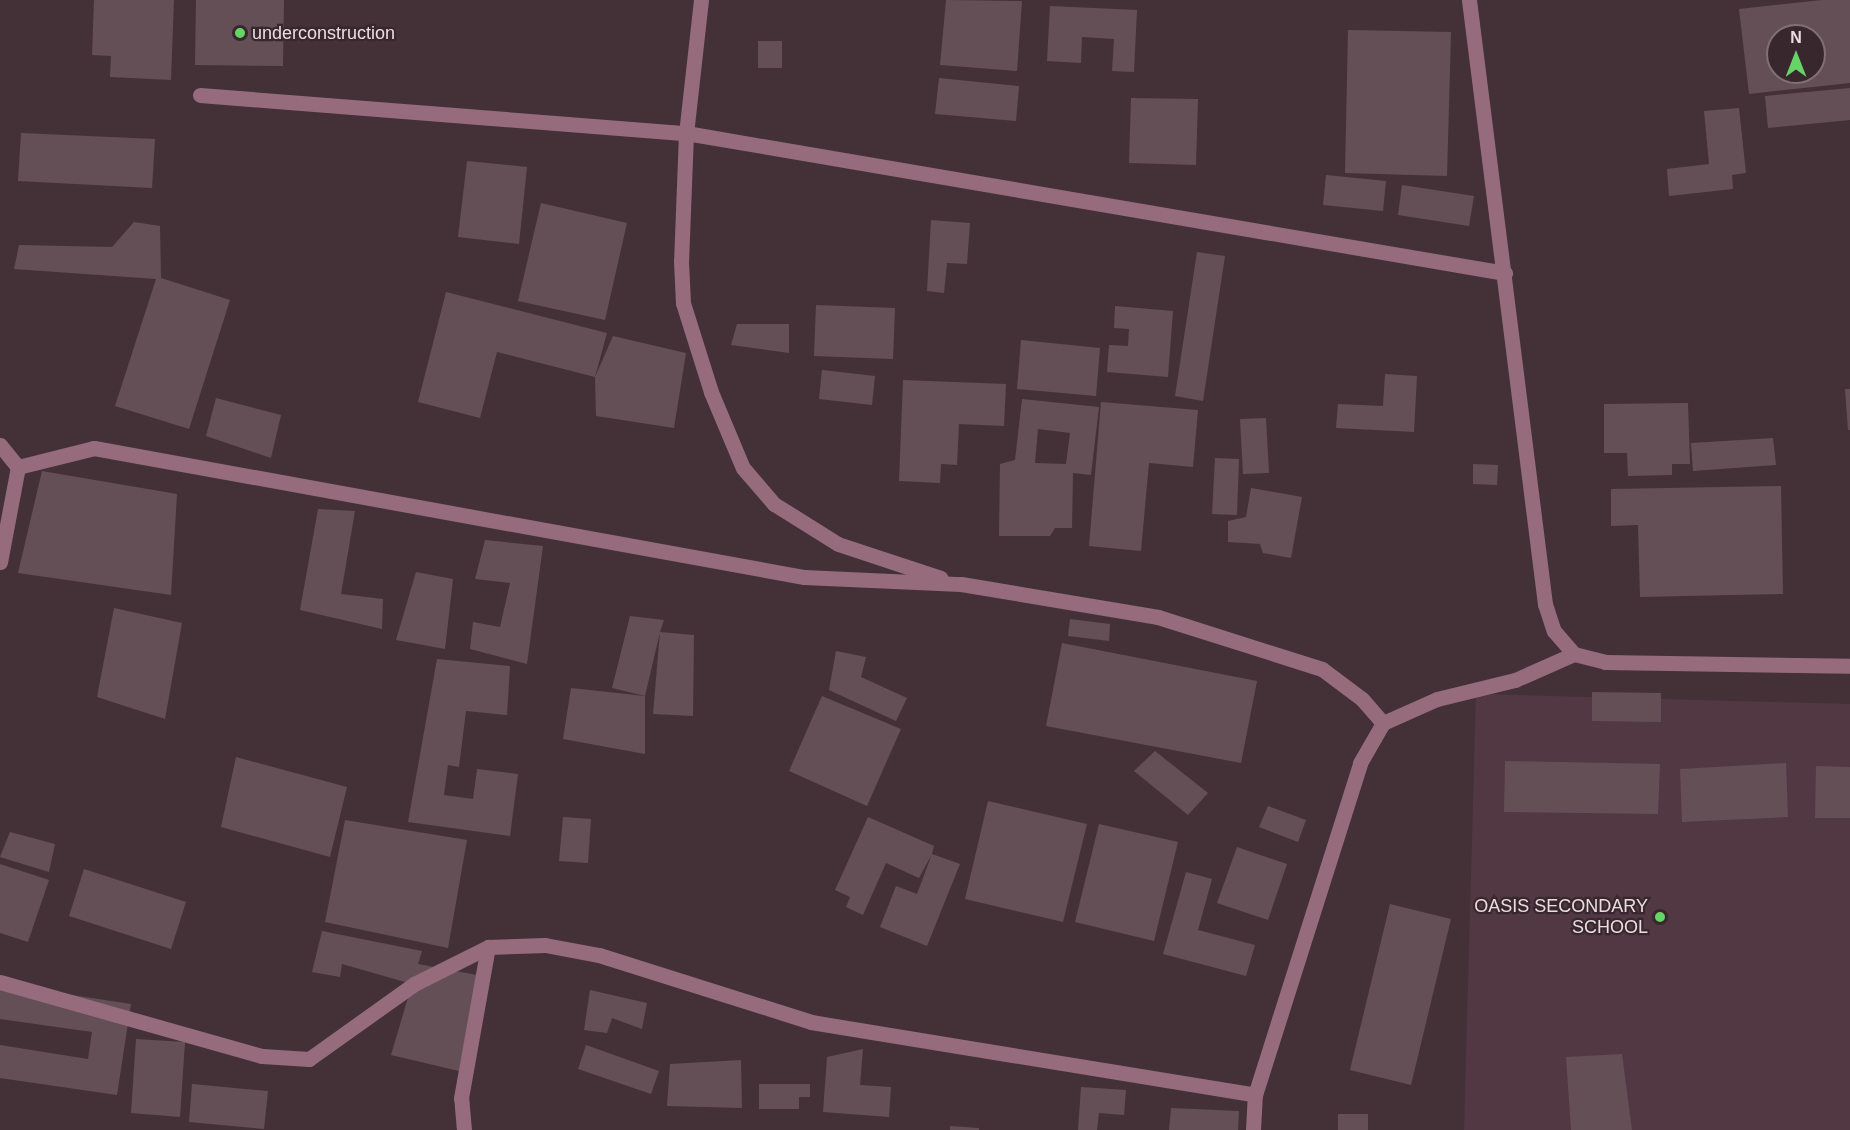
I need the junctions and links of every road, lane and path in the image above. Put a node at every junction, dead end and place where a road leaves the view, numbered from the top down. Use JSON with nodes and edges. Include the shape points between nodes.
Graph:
{"nodes":[{"id":1,"x":701,"y":0,"type":"edge"},
{"id":2,"x":1469,"y":0,"type":"edge"},
{"id":3,"x":200,"y":94,"type":"dead end"},
{"id":4,"x":686,"y":133,"type":"junction"},
{"id":5,"x":1505,"y":273,"type":"junction"},
{"id":6,"x":0,"y":445,"type":"edge"},
{"id":7,"x":0,"y":464,"type":"edge"},
{"id":8,"x":18,"y":467,"type":"junction"},
{"id":9,"x":0,"y":562,"type":"edge"},
{"id":10,"x":961,"y":584,"type":"junction"},
{"id":11,"x":1574,"y":654,"type":"junction"},
{"id":12,"x":1850,"y":666,"type":"edge"},
{"id":13,"x":1383,"y":723,"type":"junction"},
{"id":14,"x":488,"y":947,"type":"junction"},
{"id":15,"x":0,"y":982,"type":"edge"},
{"id":16,"x":1256,"y":1095,"type":"junction"},
{"id":17,"x":464,"y":1130,"type":"edge"},
{"id":18,"x":1253,"y":1130,"type":"edge"}],
"edges":[{"from":1,"to":4,"type":"street"},
{"from":2,"to":5,"type":"street"},
{"from":3,"to":4,"type":"street"},
{"from":4,"to":5,"type":"street"},
{"from":4,"to":10,"type":"street","via":[[683,303],[691,338],[743,468],[774,504],[838,544]]},
{"from":5,"to":11,"type":"street","via":[[1545,604],[1554,631]]},
{"from":6,"to":8,"type":"street"},
{"from":7,"to":8,"type":"street"},
{"from":8,"to":9,"type":"street"},
{"from":8,"to":10,"type":"street","via":[[94,448],[804,578]]},
{"from":10,"to":13,"type":"street","via":[[1158,617],[1322,669],[1362,699]]},
{"from":11,"to":12,"type":"street","via":[[1641,665]]},
{"from":11,"to":13,"type":"street","via":[[1515,680],[1437,699]]},
{"from":13,"to":16,"type":"street","via":[[1360,763]]},
{"from":14,"to":15,"type":"street","via":[[414,984],[309,1059],[262,1056]]},
{"from":14,"to":16,"type":"street","via":[[545,945],[599,956],[811,1022]]},
{"from":14,"to":17,"type":"street","via":[[461,1098]]},
{"from":16,"to":18,"type":"street"}]}
